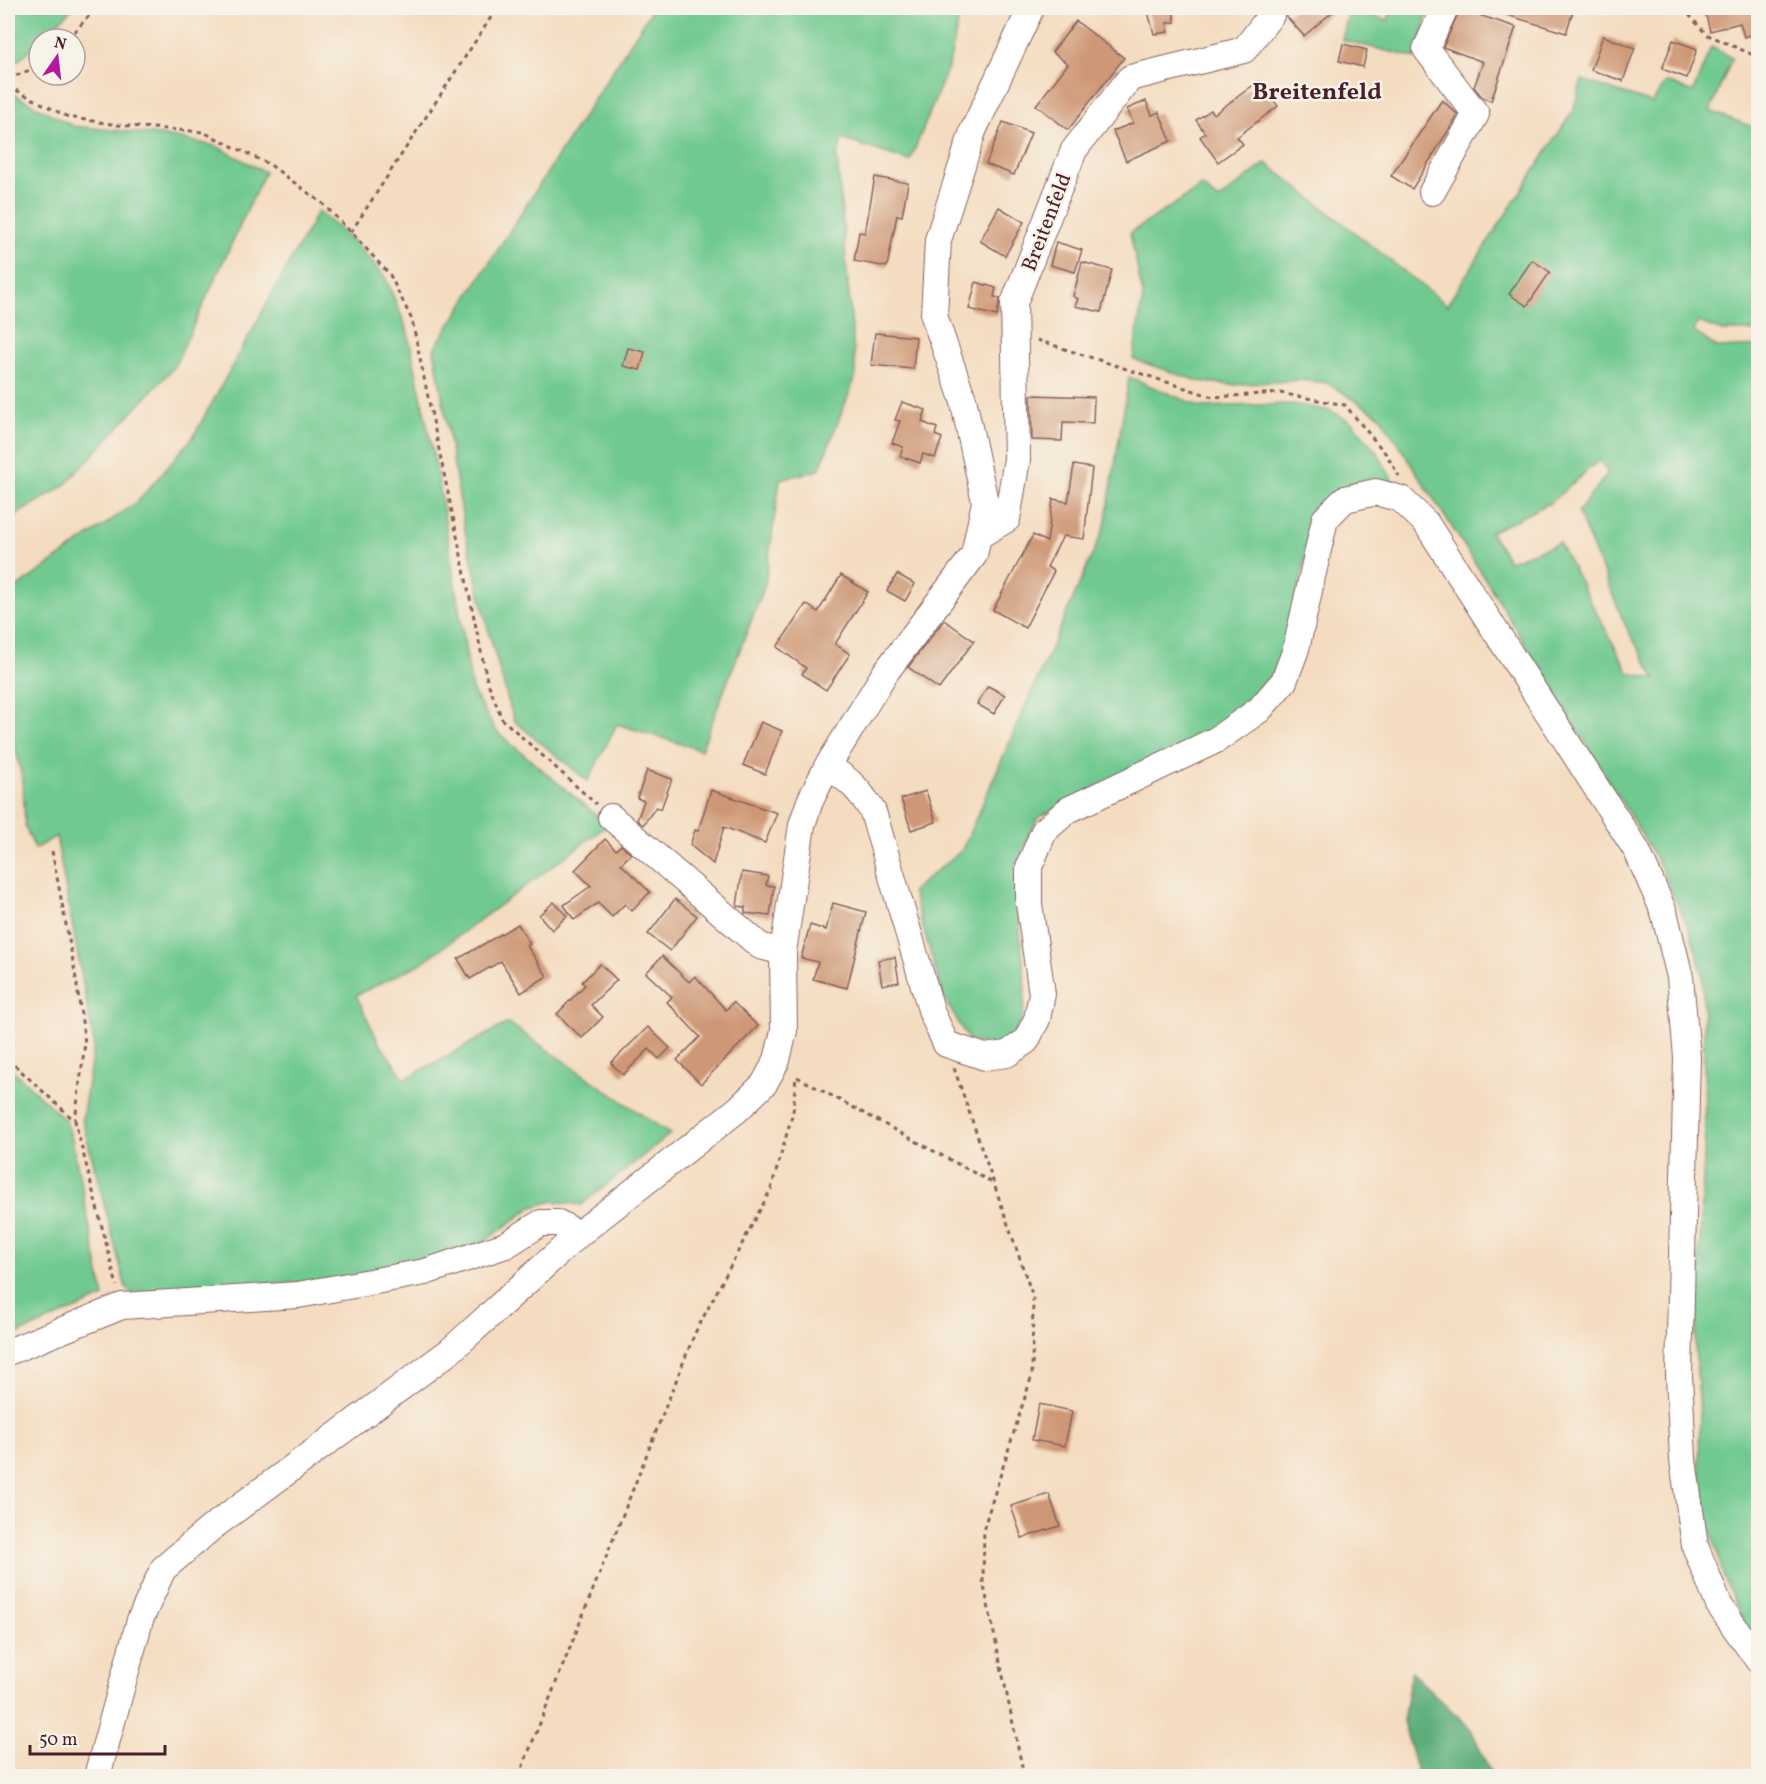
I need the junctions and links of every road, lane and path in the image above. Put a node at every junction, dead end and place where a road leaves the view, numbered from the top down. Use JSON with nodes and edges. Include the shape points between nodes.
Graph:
{"nodes":[{"id":1,"x":96,"y":8,"type":"edge"},
{"id":2,"x":497,"y":8,"type":"edge"},
{"id":3,"x":1030,"y":8,"type":"edge"},
{"id":4,"x":1270,"y":8,"type":"edge"},
{"id":5,"x":1444,"y":8,"type":"edge"},
{"id":6,"x":1683,"y":8,"type":"edge"},
{"id":7,"x":79,"y":27,"type":"edge"},
{"id":8,"x":1758,"y":57,"type":"edge"},
{"id":9,"x":27,"y":71,"type":"edge"},
{"id":10,"x":8,"y":79,"type":"edge"},
{"id":11,"x":8,"y":86,"type":"edge"},
{"id":12,"x":1432,"y":192,"type":"dead end"},
{"id":13,"x":351,"y":232,"type":"junction"},
{"id":14,"x":1015,"y":333,"type":"junction"},
{"id":15,"x":1403,"y":483,"type":"dead end"},
{"id":16,"x":978,"y":536,"type":"junction"},
{"id":17,"x":827,"y":767,"type":"junction"},
{"id":18,"x":611,"y":817,"type":"joint"},
{"id":19,"x":51,"y":851,"type":"dead end"},
{"id":20,"x":783,"y":952,"type":"junction"},
{"id":21,"x":946,"y":1044,"type":"junction"},
{"id":22,"x":8,"y":1059,"type":"edge"},
{"id":23,"x":787,"y":1068,"type":"junction"},
{"id":24,"x":75,"y":1121,"type":"junction"},
{"id":25,"x":993,"y":1182,"type":"junction"},
{"id":26,"x":579,"y":1234,"type":"junction"},
{"id":27,"x":122,"y":1305,"type":"junction"},
{"id":28,"x":8,"y":1352,"type":"edge"},
{"id":29,"x":1758,"y":1660,"type":"edge"},
{"id":30,"x":97,"y":1776,"type":"edge"},
{"id":31,"x":519,"y":1776,"type":"edge"},
{"id":32,"x":1024,"y":1776,"type":"edge"}],
"edges":[{"from":1,"to":7,"type":"path"},
{"from":2,"to":13,"type":"path"},
{"from":3,"to":16,"type":"street","via":[[973,130],[938,240],[934,316],[963,399],[985,502]]},
{"from":4,"to":14,"type":"street","name":"Breitenfeld","via":[[1271,15],[1244,50],[1130,78],[1074,150],[1014,303]]},
{"from":5,"to":12,"type":"street","via":[[1426,49],[1476,114]]},
{"from":6,"to":8,"type":"path","via":[[1706,34]]},
{"from":9,"to":10,"type":"path"},
{"from":11,"to":13,"type":"path","via":[[68,117],[203,132],[269,164],[322,203]]},
{"from":13,"to":18,"type":"path","via":[[390,275],[412,320],[487,680],[502,719]]},
{"from":14,"to":15,"type":"path","via":[[1213,397],[1280,393],[1345,405],[1386,454]]},
{"from":14,"to":16,"type":"street","name":"Breitenfeld","via":[[1017,459],[1007,519]]},
{"from":16,"to":17,"type":"street","via":[[974,555],[885,674]]},
{"from":17,"to":20,"type":"street","via":[[802,825]]},
{"from":17,"to":21,"type":"street","via":[[860,791],[873,812],[932,1013]]},
{"from":18,"to":20,"type":"street","via":[[760,946]]},
{"from":19,"to":24,"type":"path","via":[[85,1043]]},
{"from":20,"to":23,"type":"street"},
{"from":21,"to":25,"type":"path"},
{"from":21,"to":29,"type":"street","via":[[985,1057],[1007,1054],[1026,1041],[1037,1019],[1042,994],[1029,904],[1029,867],[1044,831],[1068,810],[1216,740],[1259,710],[1284,681],[1296,649],[1325,519],[1346,499],[1376,492],[1401,499],[1426,523],[1632,844],[1664,912],[1680,977],[1687,1057],[1679,1375],[1683,1460],[1695,1546],[1719,1605]]},
{"from":22,"to":24,"type":"path"},
{"from":23,"to":25,"type":"path"},
{"from":23,"to":26,"type":"street"},
{"from":23,"to":31,"type":"path","via":[[793,1112],[771,1189],[695,1333]]},
{"from":24,"to":27,"type":"path"},
{"from":25,"to":32,"type":"path","via":[[1033,1298],[1032,1375],[984,1527],[983,1581]]},
{"from":26,"to":27,"type":"street","via":[[558,1223],[541,1223],[506,1245],[424,1272],[298,1295]]},
{"from":26,"to":30,"type":"street","via":[[450,1351],[210,1528],[163,1569],[140,1620]]},
{"from":27,"to":28,"type":"street"}]}
